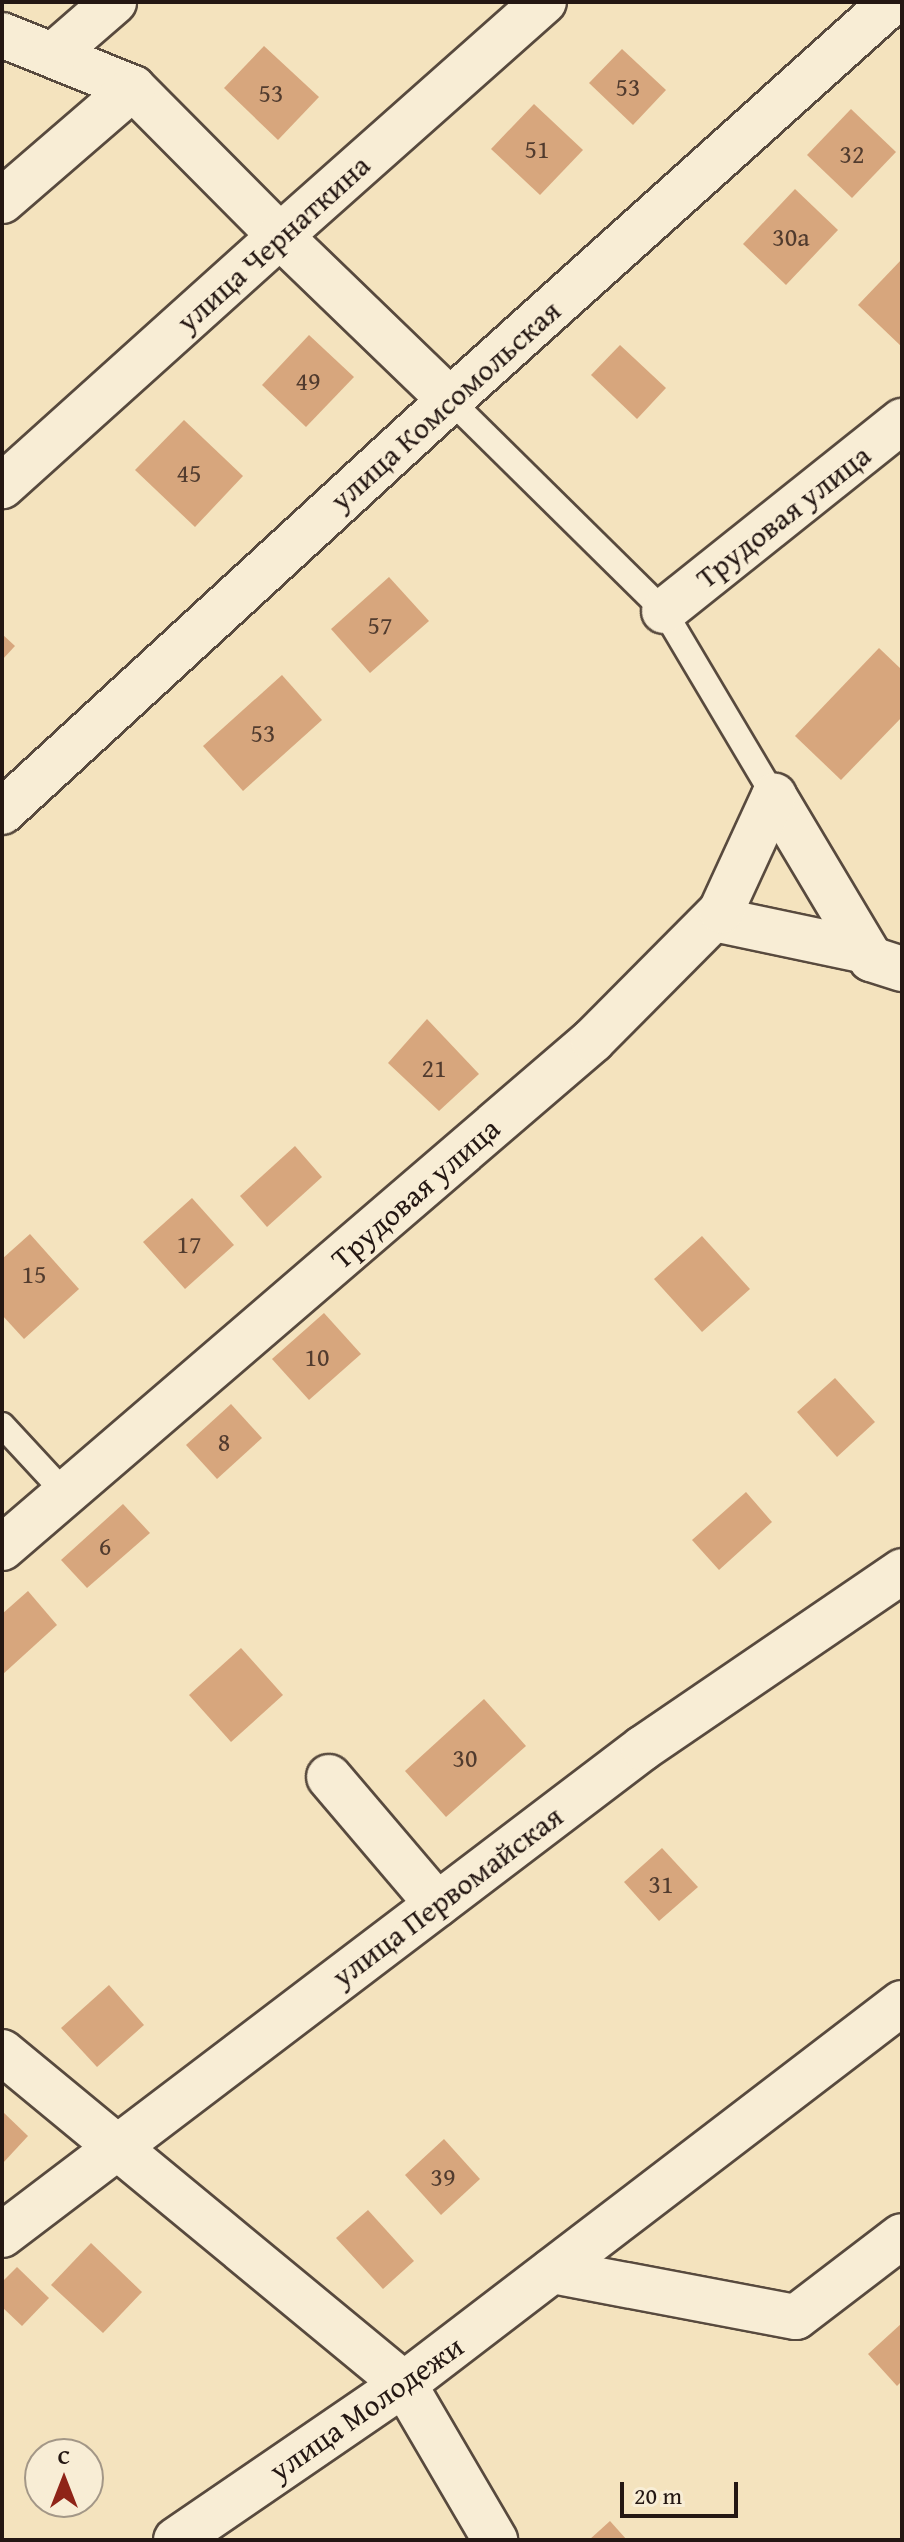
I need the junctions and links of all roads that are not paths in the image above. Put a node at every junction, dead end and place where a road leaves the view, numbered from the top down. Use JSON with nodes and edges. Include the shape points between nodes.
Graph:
{"nodes":[{"id":1,"x":114,"y":2,"type":"edge"},
{"id":2,"x":544,"y":2,"type":"edge"},
{"id":3,"x":892,"y":2,"type":"edge"},
{"id":4,"x":2,"y":35,"type":"edge"},
{"id":5,"x":53,"y":55,"type":"junction"},
{"id":6,"x":133,"y":88,"type":"junction"},
{"id":7,"x":2,"y":201,"type":"edge"},
{"id":8,"x":280,"y":236,"type":"junction"},
{"id":9,"x":450,"y":400,"type":"junction"},
{"id":10,"x":902,"y":421,"type":"edge"},
{"id":11,"x":2,"y":486,"type":"edge"},
{"id":12,"x":664,"y":611,"type":"junction"},
{"id":13,"x":774,"y":796,"type":"junction"},
{"id":14,"x":2,"y":812,"type":"edge"},
{"id":15,"x":714,"y":919,"type":"junction"},
{"id":16,"x":884,"y":960,"type":"edge"},
{"id":17,"x":2,"y":1425,"type":"edge"},
{"id":18,"x":65,"y":1493,"type":"junction"},
{"id":19,"x":2,"y":1548,"type":"edge"},
{"id":20,"x":902,"y":1571,"type":"edge"},
{"id":21,"x":329,"y":1777,"type":"dead end"},
{"id":22,"x":437,"y":1904,"type":"junction"},
{"id":23,"x":902,"y":2003,"type":"edge"},
{"id":24,"x":2,"y":2052,"type":"edge"},
{"id":25,"x":118,"y":2144,"type":"junction"},
{"id":26,"x":2,"y":2235,"type":"edge"},
{"id":27,"x":902,"y":2236,"type":"edge"},
{"id":28,"x":552,"y":2271,"type":"junction"},
{"id":29,"x":404,"y":2384,"type":"junction"},
{"id":30,"x":176,"y":2540,"type":"edge"},
{"id":31,"x":495,"y":2540,"type":"edge"}],
"edges":[{"from":1,"to":5,"type":"street"},
{"from":2,"to":8,"type":"street","name":"улица Чернаткина"},
{"from":3,"to":9,"type":"street","name":"улица Комсомольская"},
{"from":4,"to":5,"type":"street"},
{"from":5,"to":6,"type":"street"},
{"from":6,"to":7,"type":"street"},
{"from":6,"to":8,"type":"street"},
{"from":8,"to":9,"type":"street"},
{"from":8,"to":11,"type":"street","name":"улица Чернаткина"},
{"from":9,"to":12,"type":"lane"},
{"from":9,"to":14,"type":"street","name":"улица Комсомольская"},
{"from":10,"to":12,"type":"street","name":"Трудовая улица"},
{"from":12,"to":13,"type":"lane"},
{"from":13,"to":15,"type":"street","name":"Трудовая улица"},
{"from":13,"to":16,"type":"street"},
{"from":15,"to":16,"type":"street"},
{"from":15,"to":18,"type":"street","name":"Трудовая улица","via":[[593,1040]]},
{"from":17,"to":18,"type":"lane"},
{"from":18,"to":19,"type":"street","name":"Трудовая улица"},
{"from":20,"to":22,"type":"street","name":"улица Первомайская","via":[[643,1748]]},
{"from":21,"to":22,"type":"street"},
{"from":22,"to":25,"type":"street","name":"улица Первомайская"},
{"from":23,"to":28,"type":"street","name":"улица Молодежи"},
{"from":24,"to":25,"type":"street"},
{"from":25,"to":26,"type":"street","name":"улица Первомайская"},
{"from":25,"to":29,"type":"street"},
{"from":27,"to":28,"type":"street","via":[[796,2317]]},
{"from":28,"to":29,"type":"street","name":"улица Молодежи"},
{"from":29,"to":30,"type":"street","name":"улица Молодежи"},
{"from":29,"to":31,"type":"street"}]}
